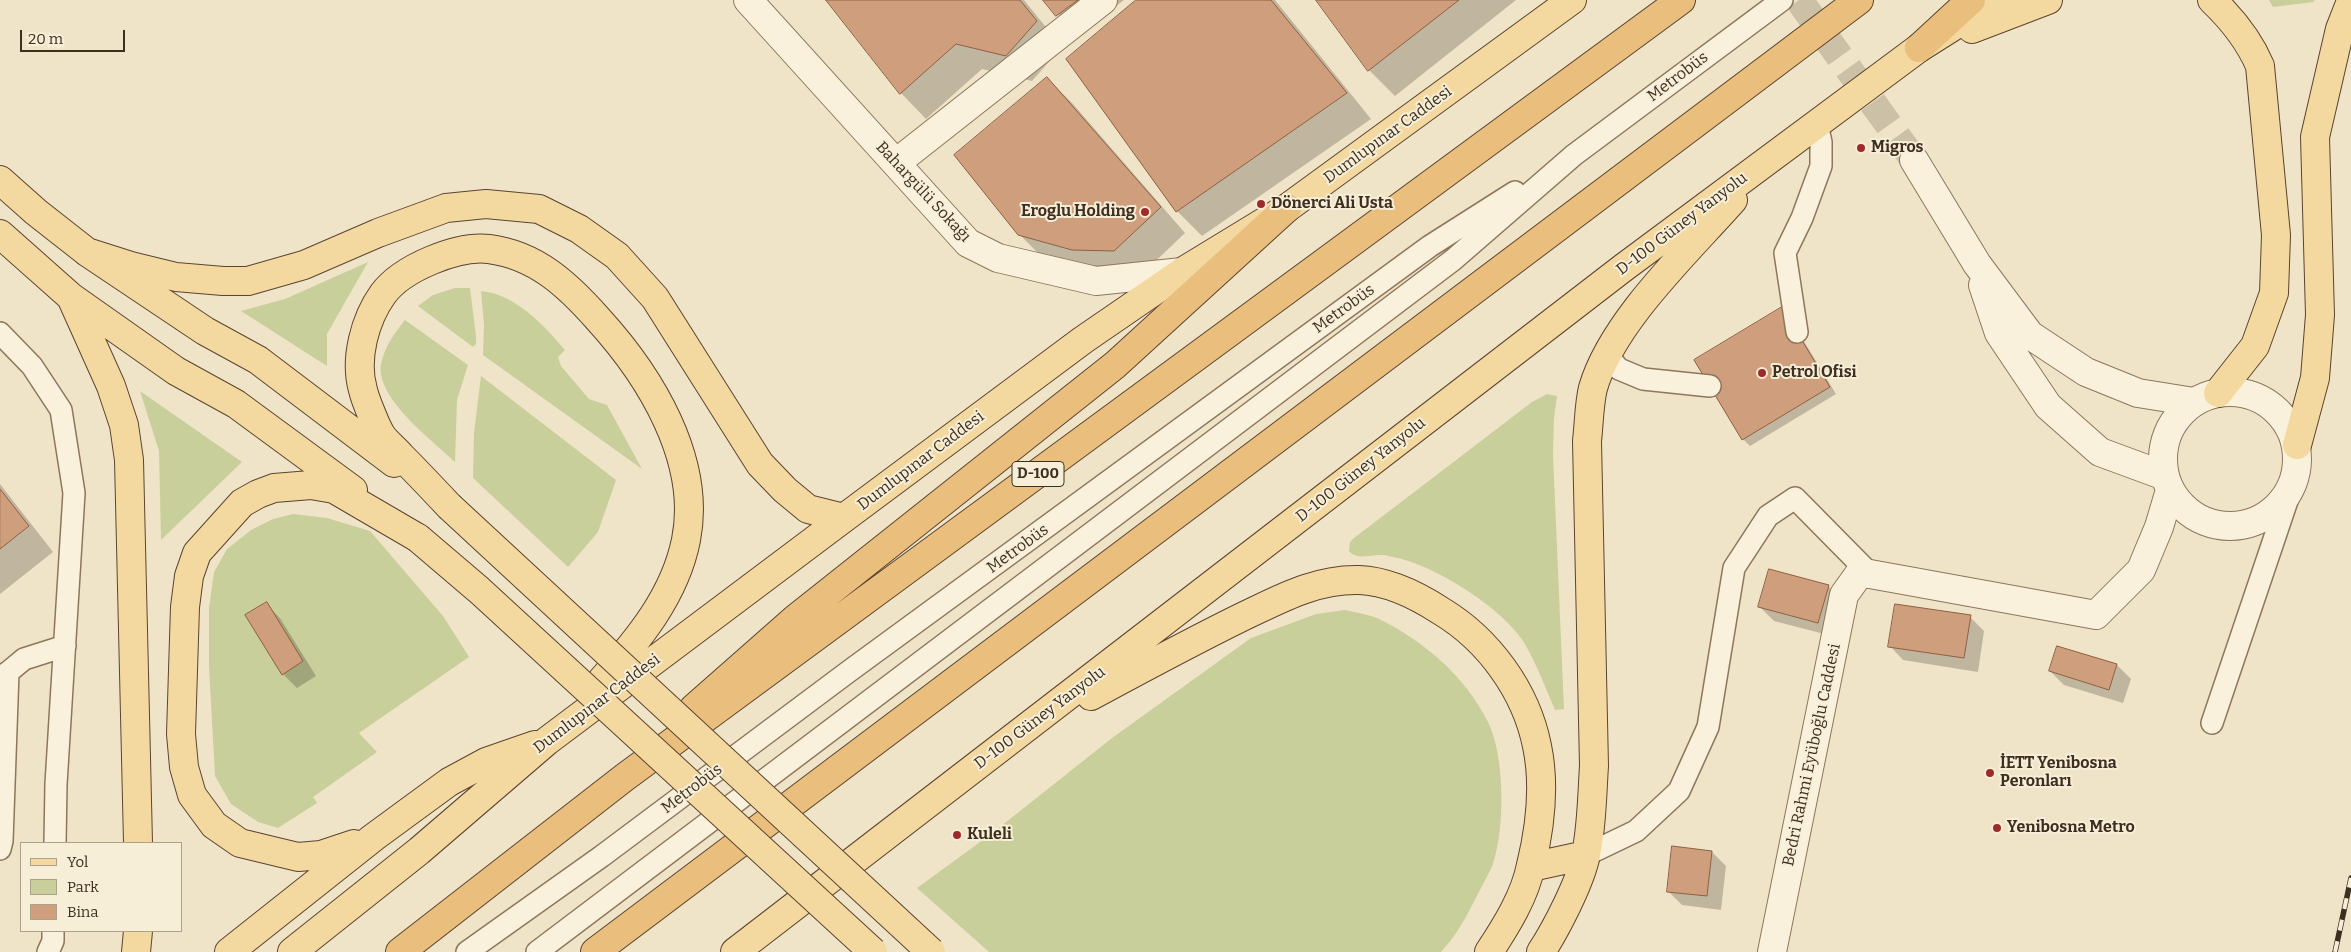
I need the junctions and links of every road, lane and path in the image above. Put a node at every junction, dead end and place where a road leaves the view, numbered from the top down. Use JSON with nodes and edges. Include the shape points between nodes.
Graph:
{"nodes":[{"id":1,"x":1104,"y":0,"type":"edge"},
{"id":2,"x":1572,"y":0,"type":"edge"},
{"id":3,"x":1681,"y":0,"type":"edge"},
{"id":4,"x":1782,"y":0,"type":"edge"},
{"id":5,"x":1859,"y":0,"type":"edge"},
{"id":6,"x":1971,"y":0,"type":"edge"},
{"id":7,"x":1995,"y":0,"type":"edge"},
{"id":8,"x":2048,"y":0,"type":"edge"},
{"id":9,"x":2212,"y":0,"type":"edge"},
{"id":10,"x":750,"y":1,"type":"edge"},
{"id":11,"x":2351,"y":1,"type":"edge"},
{"id":12,"x":1919,"y":48,"type":"junction"},
{"id":13,"x":1817,"y":124,"type":"junction"},
{"id":14,"x":1574,"y":155,"type":"junction"},
{"id":15,"x":1773,"y":156,"type":"junction"},
{"id":16,"x":1914,"y":160,"type":"tunnel mouth"},
{"id":17,"x":896,"y":163,"type":"junction"},
{"id":18,"x":0,"y":180,"type":"edge"},
{"id":19,"x":1287,"y":208,"type":"junction"},
{"id":20,"x":0,"y":234,"type":"edge"},
{"id":21,"x":87,"y":252,"type":"junction"},
{"id":22,"x":1977,"y":264,"type":"junction"},
{"id":23,"x":1182,"y":272,"type":"junction"},
{"id":24,"x":71,"y":297,"type":"junction"},
{"id":25,"x":1797,"y":332,"type":"dead end"},
{"id":26,"x":0,"y":334,"type":"edge"},
{"id":27,"x":1607,"y":355,"type":"junction"},
{"id":28,"x":1710,"y":386,"type":"dead end"},
{"id":29,"x":2206,"y":397,"type":"junction"},
{"id":30,"x":2297,"y":445,"type":"junction"},
{"id":31,"x":2167,"y":483,"type":"junction"},
{"id":32,"x":2291,"y":489,"type":"junction"},
{"id":33,"x":449,"y":506,"type":"junction"},
{"id":34,"x":844,"y":518,"type":"junction"},
{"id":35,"x":418,"y":538,"type":"junction"},
{"id":36,"x":1870,"y":574,"type":"junction"},
{"id":37,"x":65,"y":646,"type":"junction"},
{"id":38,"x":4,"y":675,"type":"edge"},
{"id":39,"x":2212,"y":723,"type":"dead end"},
{"id":40,"x":1019,"y":734,"type":"junction"},
{"id":41,"x":547,"y":741,"type":"junction"},
{"id":42,"x":625,"y":778,"type":"junction"},
{"id":43,"x":374,"y":837,"type":"junction"},
{"id":44,"x":55,"y":842,"type":"edge"},
{"id":45,"x":138,"y":842,"type":"edge"},
{"id":46,"x":0,"y":849,"type":"edge"},
{"id":47,"x":1586,"y":855,"type":"junction"},
{"id":48,"x":1531,"y":867,"type":"junction"},
{"id":49,"x":54,"y":932,"type":"edge"},
{"id":50,"x":138,"y":932,"type":"edge"},
{"id":51,"x":48,"y":952,"type":"edge"},
{"id":52,"x":136,"y":952,"type":"edge"},
{"id":53,"x":229,"y":952,"type":"edge"},
{"id":54,"x":292,"y":952,"type":"edge"},
{"id":55,"x":400,"y":952,"type":"edge"},
{"id":56,"x":467,"y":952,"type":"edge"},
{"id":57,"x":537,"y":952,"type":"edge"},
{"id":58,"x":595,"y":952,"type":"edge"},
{"id":59,"x":735,"y":952,"type":"edge"},
{"id":60,"x":873,"y":952,"type":"edge"},
{"id":61,"x":931,"y":952,"type":"edge"},
{"id":62,"x":1489,"y":952,"type":"edge"},
{"id":63,"x":1541,"y":952,"type":"edge"},
{"id":64,"x":1772,"y":952,"type":"edge"}],
"edges":[{"from":1,"to":17,"type":"street"},
{"from":2,"to":19,"type":"main road","name":"Dumlupınar Caddesi"},
{"from":3,"to":42,"type":"highway","number":"D-100"},
{"from":4,"to":14,"type":"lane","name":"Metrobüs"},
{"from":5,"to":58,"type":"highway"},
{"from":6,"to":12,"type":"highway"},
{"from":7,"to":12,"type":"main road","name":"D-100 Güney Yanyolu"},
{"from":8,"to":12,"type":"main road"},
{"from":9,"to":29,"type":"main road","via":[[2250,44],[2260,66],[2276,235],[2274,293],[2255,346]]},
{"from":10,"to":17,"type":"street","name":"Bahargülü Sokağı"},
{"from":11,"to":30,"type":"main road","via":[[2340,29],[2315,137],[2320,315],[2315,378]]},
{"from":12,"to":13,"type":"main road","name":"D-100 Güney Yanyolu"},
{"from":13,"to":15,"type":"main road","name":"D-100 Güney Yanyolu"},
{"from":13,"to":25,"type":"lane","via":[[1821,142],[1820,166],[1802,218],[1785,253]]},
{"from":14,"to":56,"type":"lane","name":"Metrobüs","via":[[1430,246]]},
{"from":14,"to":57,"type":"lane","name":"Metrobüs","via":[[1453,260]]},
{"from":15,"to":27,"type":"main road","via":[[1631,316]]},
{"from":15,"to":40,"type":"main road","name":"D-100 Güney Yanyolu"},
{"from":16,"to":22,"type":"street"},
{"from":17,"to":23,"type":"street","name":"Bahargülü Sokağı","via":[[968,243],[998,258],[1096,282]]},
{"from":18,"to":21,"type":"main road"},
{"from":19,"to":23,"type":"main road","name":"Dumlupınar Caddesi"},
{"from":19,"to":42,"type":"highway","via":[[1115,364],[766,644],[716,688]]},
{"from":20,"to":24,"type":"main road"},
{"from":21,"to":33,"type":"main road","via":[[205,331],[258,360]]},
{"from":21,"to":34,"type":"main road","via":[[176,277],[248,281],[304,265],[446,208],[486,204],[540,209],[579,229],[617,256],[655,298],[760,464],[785,490],[808,509]]},
{"from":22,"to":29,"type":"street","via":[[2030,335],[2086,372],[2138,393]]},
{"from":22,"to":31,"type":"street","via":[[1999,333],[2048,406],[2100,452]]},
{"from":23,"to":34,"type":"main road","name":"Dumlupınar Caddesi","via":[[1083,340]]},
{"from":24,"to":35,"type":"main road","via":[[176,371],[236,404]]},
{"from":24,"to":45,"type":"main road","via":[[111,386],[124,425],[129,460]]},
{"from":26,"to":37,"type":"lane","via":[[32,366],[61,410],[74,494]]},
{"from":27,"to":28,"type":"lane","via":[[1619,370],[1643,379]]},
{"from":27,"to":47,"type":"main road","via":[[1593,389],[1587,441],[1594,766]]},
{"from":29,"to":30,"type":"street","via":[[2239,392],[2259,397],[2276,409],[2289,425]]},
{"from":29,"to":31,"type":"street","via":[[2183,411],[2169,430],[2163,453]]},
{"from":30,"to":32,"type":"street","via":[[2298,467]]},
{"from":31,"to":32,"type":"street","via":[[2182,507],[2198,519],[2218,526],[2259,522],[2276,510]]},
{"from":31,"to":36,"type":"street","via":[[2159,527],[2141,570],[2096,616]]},
{"from":32,"to":39,"type":"lane"},
{"from":33,"to":41,"type":"main road","via":[[382,435],[363,390],[359,364],[367,327],[384,293],[409,271],[453,252],[488,249],[513,254],[544,268],[572,290],[627,351],[671,427],[687,482],[690,510],[686,542],[664,602],[626,654]]},
{"from":33,"to":61,"type":"main road","bridge":true},
{"from":34,"to":41,"type":"main road","name":"Dumlupınar Caddesi"},
{"from":35,"to":43,"type":"main road","via":[[334,489],[311,485],[274,488],[242,503],[197,552],[184,607],[184,767],[192,795],[214,824],[240,843],[298,857],[321,855]]},
{"from":35,"to":60,"type":"main road","bridge":true},
{"from":36,"to":47,"type":"lane","via":[[1796,498],[1768,516],[1734,568],[1708,727],[1679,791],[1636,831]]},
{"from":36,"to":64,"type":"street","name":"Bedri Rahmi Eyüboğlu Caddesi","via":[[1858,574],[1844,595]]},
{"from":37,"to":38,"type":"lane","via":[[24,659]]},
{"from":37,"to":44,"type":"lane"},
{"from":38,"to":46,"type":"lane"},
{"from":40,"to":48,"type":"main road","via":[[1297,590],[1359,580],[1380,584],[1415,597],[1457,621],[1484,645],[1510,680],[1528,716],[1537,747],[1541,783]]},
{"from":40,"to":59,"type":"main road","name":"D-100 Güney Yanyolu"},
{"from":41,"to":43,"type":"main road","via":[[486,762],[449,782]]},
{"from":41,"to":54,"type":"main road","name":"Dumlupınar Caddesi","via":[[419,851]]},
{"from":42,"to":55,"type":"highway","number":"D-100"},
{"from":43,"to":53,"type":"main road"},
{"from":47,"to":48,"type":"main road"},
{"from":47,"to":63,"type":"main road","via":[[1569,898]]},
{"from":48,"to":62,"type":"main road","via":[[1512,914]]},
{"from":49,"to":51,"type":"lane"},
{"from":50,"to":52,"type":"main road"}]}
